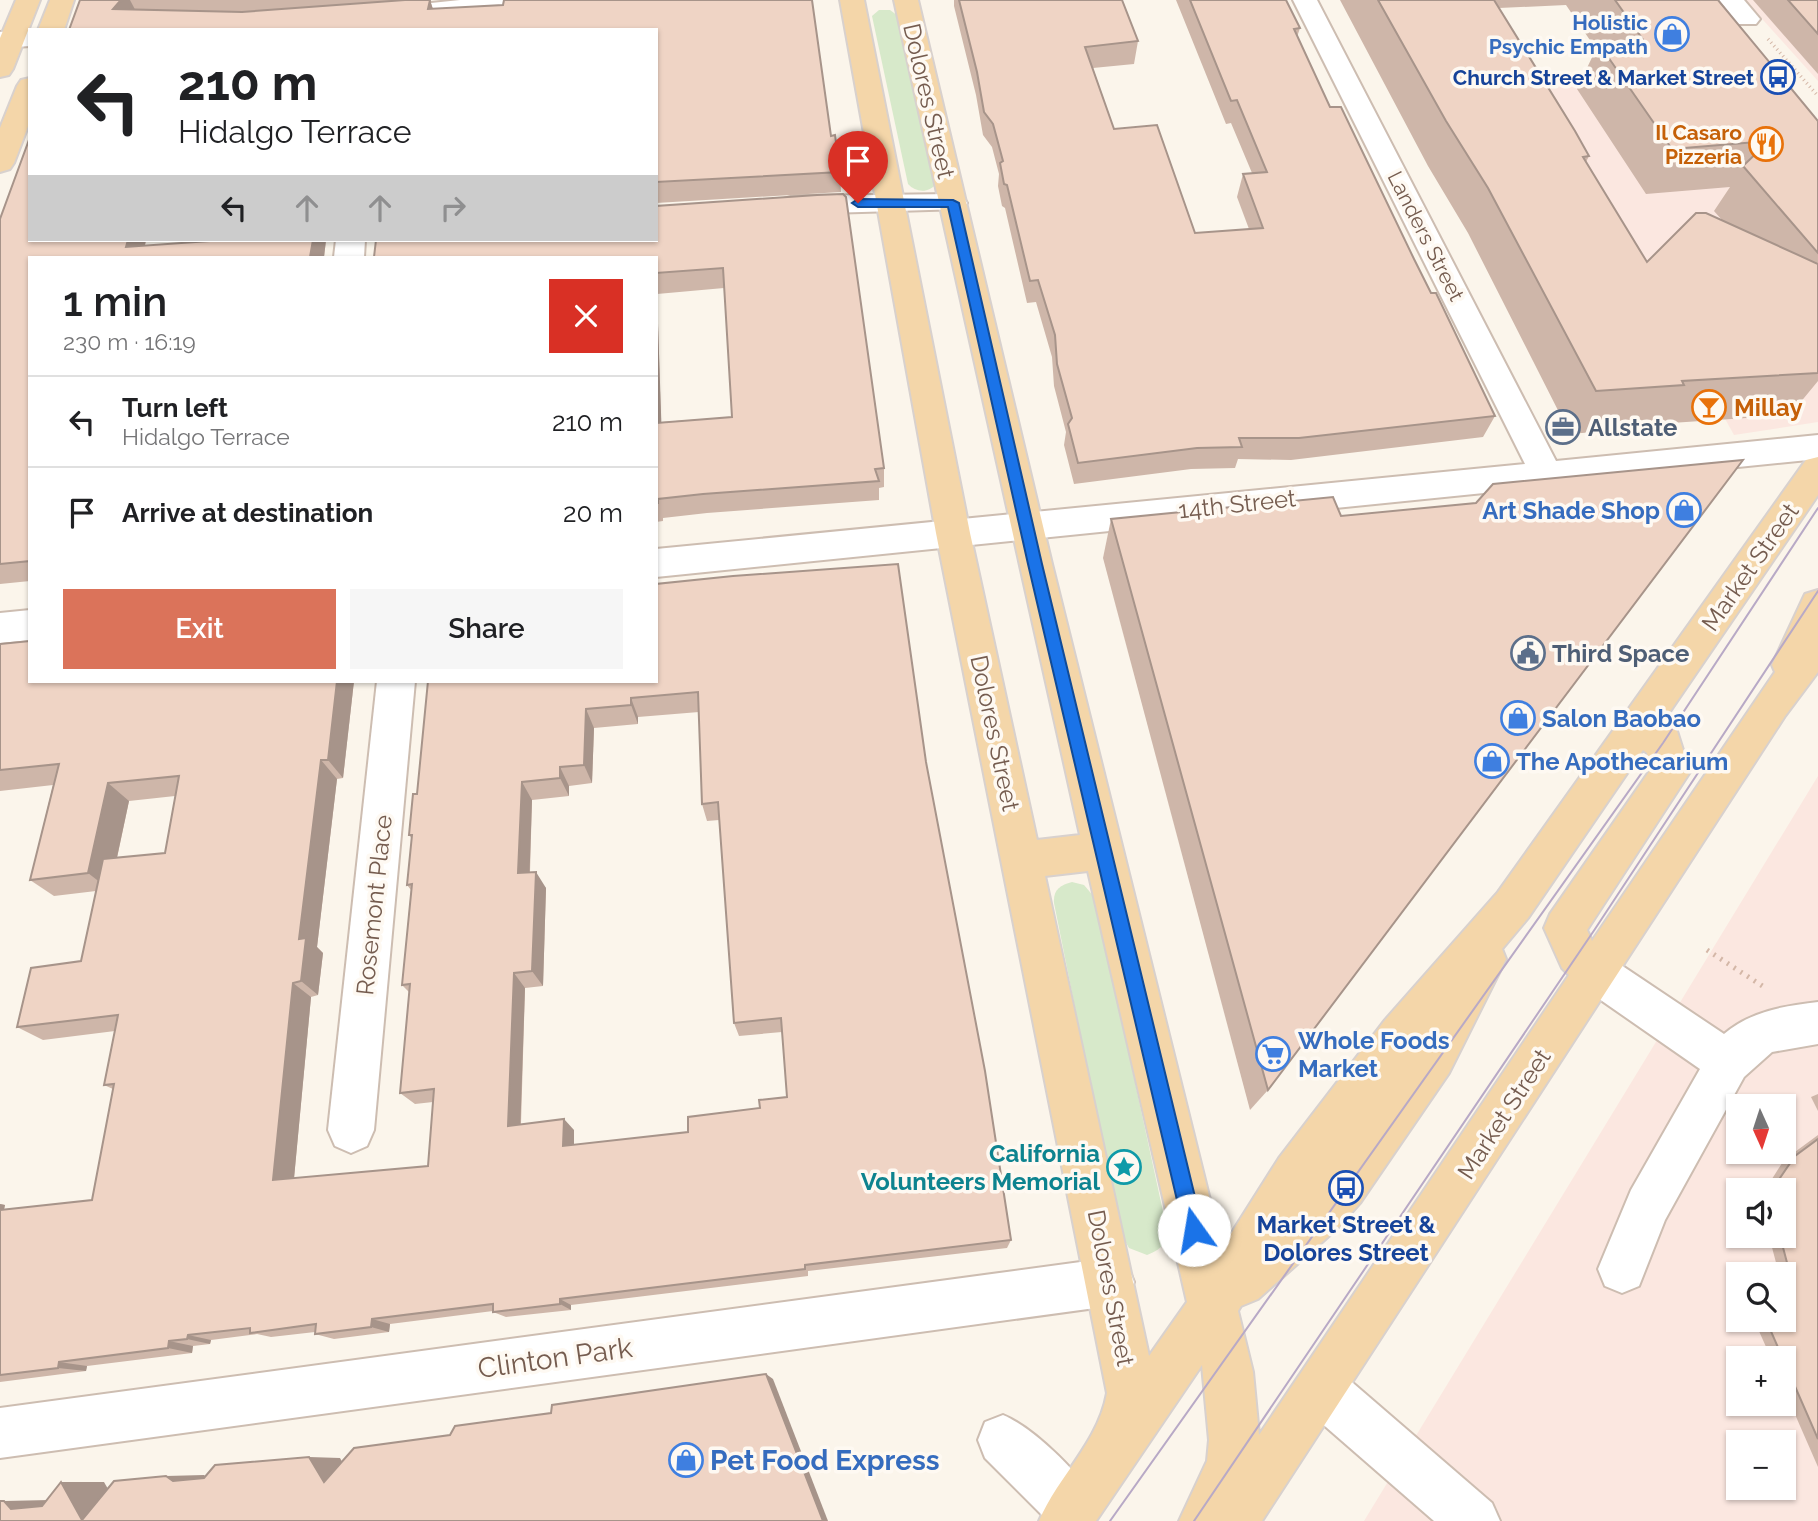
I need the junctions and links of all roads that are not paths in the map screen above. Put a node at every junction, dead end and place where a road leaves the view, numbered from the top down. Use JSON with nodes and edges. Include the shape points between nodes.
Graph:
{"nodes":[{"id":1,"x":28,"y":0,"type":"edge"},
{"id":2,"x":62,"y":0,"type":"edge"},
{"id":3,"x":566,"y":0,"type":"edge"},
{"id":4,"x":852,"y":0,"type":"edge"},
{"id":5,"x":906,"y":0,"type":"edge"},
{"id":6,"x":1305,"y":0,"type":"edge"},
{"id":7,"x":1709,"y":0,"type":"edge"},
{"id":8,"x":384,"y":13,"type":"edge"},
{"id":9,"x":52,"y":28,"type":"edge"},
{"id":10,"x":14,"y":39,"type":"edge"},
{"id":11,"x":1747,"y":46,"type":"edge"},
{"id":12,"x":0,"y":69,"type":"edge"},
{"id":13,"x":28,"y":91,"type":"edge"},
{"id":14,"x":0,"y":163,"type":"edge"},
{"id":15,"x":891,"y":203,"type":"junction"},
{"id":16,"x":953,"y":203,"type":"junction"},
{"id":17,"x":764,"y":208,"type":"edge"},
{"id":18,"x":1818,"y":447,"type":"edge"},
{"id":19,"x":1818,"y":469,"type":"edge"},
{"id":20,"x":1546,"y":473,"type":"junction"},
{"id":21,"x":1026,"y":526,"type":"junction"},
{"id":22,"x":953,"y":533,"type":"junction"},
{"id":23,"x":658,"y":563,"type":"edge"},
{"id":24,"x":1818,"y":604,"type":"edge"},
{"id":25,"x":28,"y":625,"type":"edge"},
{"id":26,"x":0,"y":628,"type":"edge"},
{"id":27,"x":1818,"y":644,"type":"edge"},
{"id":28,"x":396,"y":683,"type":"edge"},
{"id":29,"x":1772,"y":705,"type":"junction"},
{"id":30,"x":1638,"y":728,"type":"junction"},
{"id":31,"x":1104,"y":850,"type":"junction"},
{"id":32,"x":1021,"y":860,"type":"junction"},
{"id":33,"x":1597,"y":973,"type":"junction"},
{"id":34,"x":1818,"y":1023,"type":"edge"},
{"id":35,"x":1728,"y":1062,"type":"junction"},
{"id":36,"x":351,"y":1130,"type":"dead end"},
{"id":37,"x":1622,"y":1269,"type":"dead end"},
{"id":38,"x":1110,"y":1282,"type":"junction"},
{"id":39,"x":1213,"y":1306,"type":"junction"},
{"id":40,"x":1321,"y":1389,"type":"junction"},
{"id":41,"x":0,"y":1433,"type":"edge"},
{"id":42,"x":1003,"y":1440,"type":"dead end"},
{"id":43,"x":1106,"y":1460,"type":"junction"},
{"id":44,"x":1069,"y":1515,"type":"edge"},
{"id":45,"x":1205,"y":1521,"type":"edge"},
{"id":46,"x":1232,"y":1521,"type":"edge"},
{"id":47,"x":1474,"y":1521,"type":"edge"}],
"edges":[{"from":1,"to":10,"type":"main road"},
{"from":2,"to":9,"type":"main road"},
{"from":3,"to":8,"type":"street"},
{"from":4,"to":15,"type":"main road","name":"Dolores Street"},
{"from":5,"to":16,"type":"main road","name":"Dolores Street"},
{"from":6,"to":20,"type":"street","name":"Landers Street"},
{"from":7,"to":11,"type":"street"},
{"from":10,"to":12,"type":"main road"},
{"from":13,"to":14,"type":"main road"},
{"from":15,"to":16,"type":"street"},
{"from":15,"to":17,"type":"street"},
{"from":15,"to":22,"type":"main road","name":"Dolores Street"},
{"from":16,"to":21,"type":"main road","name":"Dolores Street"},
{"from":18,"to":20,"type":"street","name":"14th Street"},
{"from":19,"to":30,"type":"main road","name":"Market Street"},
{"from":20,"to":21,"type":"street","name":"14th Street"},
{"from":21,"to":22,"type":"street","name":"14th Street"},
{"from":21,"to":31,"type":"main road","name":"Dolores Street"},
{"from":22,"to":23,"type":"street","name":"14th Street"},
{"from":22,"to":32,"type":"main road","name":"Dolores Street"},
{"from":24,"to":29,"type":"main road","name":"Market Street"},
{"from":25,"to":26,"type":"street"},
{"from":27,"to":29,"type":"main road","name":"Market Street"},
{"from":28,"to":36,"type":"street","name":"Rosemont Place"},
{"from":29,"to":33,"type":"main road","name":"Market Street"},
{"from":30,"to":33,"type":"main road","via":[[1663,743],[1671,772],[1565,928],[1577,954]]},
{"from":30,"to":39,"type":"main road","name":"Market Street","via":[[1513,905],[1400,1035],[1294,1174]]},
{"from":31,"to":32,"type":"main road"},
{"from":31,"to":39,"type":"main road","name":"Dolores Street"},
{"from":32,"to":38,"type":"main road","name":"Dolores Street"},
{"from":33,"to":35,"type":"street"},
{"from":33,"to":40,"type":"main road","name":"Market Street"},
{"from":34,"to":35,"type":"street","via":[[1763,1032],[1742,1044]]},
{"from":35,"to":37,"type":"street","via":[[1647,1206]]},
{"from":38,"to":41,"type":"street","name":"Clinton Park"},
{"from":38,"to":43,"type":"main road","name":"Dolores Street","via":[[1132,1399],[1127,1423]]},
{"from":39,"to":43,"type":"main road","name":"Market Street"},
{"from":39,"to":45,"type":"main road","name":"Dolores Street","via":[[1228,1372],[1234,1440],[1232,1464]]},
{"from":40,"to":46,"type":"main road","name":"Market Street"},
{"from":40,"to":47,"type":"street"},
{"from":42,"to":44,"type":"street"},
{"from":43,"to":44,"type":"main road","name":"Market Street"}]}
